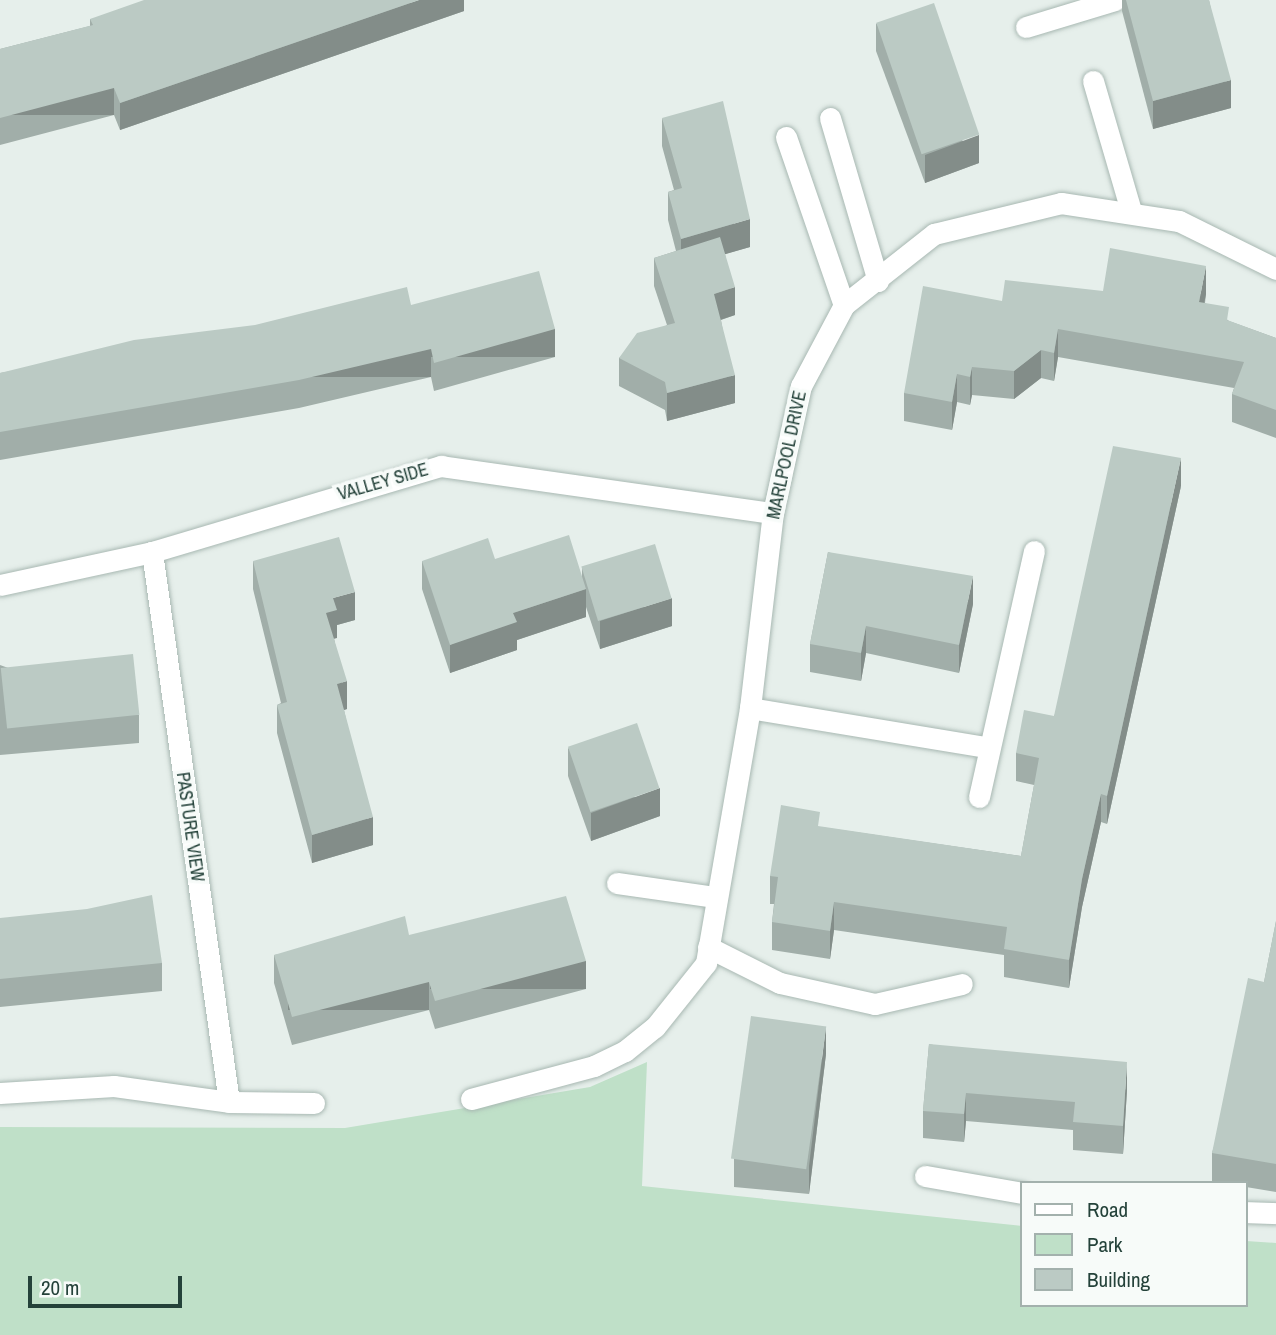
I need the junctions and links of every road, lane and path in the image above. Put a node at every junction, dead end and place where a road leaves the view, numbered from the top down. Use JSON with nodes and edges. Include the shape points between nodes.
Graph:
{"nodes":[{"id":1,"x":1115,"y":0,"type":"edge"},
{"id":2,"x":1026,"y":27,"type":"dead end"},
{"id":3,"x":1093,"y":81,"type":"dead end"},
{"id":4,"x":830,"y":118,"type":"dead end"},
{"id":5,"x":786,"y":137,"type":"dead end"},
{"id":6,"x":1131,"y":211,"type":"junction"},
{"id":7,"x":1276,"y":269,"type":"edge"},
{"id":8,"x":878,"y":281,"type":"junction"},
{"id":9,"x":844,"y":305,"type":"junction"},
{"id":10,"x":774,"y":513,"type":"junction"},
{"id":11,"x":1034,"y":551,"type":"dead end"},
{"id":12,"x":152,"y":552,"type":"junction"},
{"id":13,"x":0,"y":585,"type":"edge"},
{"id":14,"x":750,"y":708,"type":"junction"},
{"id":15,"x":986,"y":747,"type":"junction"},
{"id":16,"x":979,"y":797,"type":"dead end"},
{"id":17,"x":617,"y":883,"type":"dead end"},
{"id":18,"x":714,"y":897,"type":"junction"},
{"id":19,"x":707,"y":955,"type":"junction"},
{"id":20,"x":962,"y":984,"type":"dead end"},
{"id":21,"x":0,"y":1093,"type":"edge"},
{"id":22,"x":471,"y":1100,"type":"dead end"},
{"id":23,"x":229,"y":1102,"type":"junction"},
{"id":24,"x":314,"y":1103,"type":"dead end"},
{"id":25,"x":925,"y":1176,"type":"dead end"},
{"id":26,"x":1020,"y":1193,"type":"edge"},
{"id":27,"x":1248,"y":1212,"type":"edge"},
{"id":28,"x":1276,"y":1213,"type":"edge"}],
"edges":[{"from":1,"to":2,"type":"street"},
{"from":3,"to":6,"type":"street"},
{"from":4,"to":8,"type":"street"},
{"from":5,"to":9,"type":"street"},
{"from":6,"to":7,"type":"street","name":"MARLPOOL DRIVE","via":[[1179,221]]},
{"from":6,"to":8,"type":"street","name":"MARLPOOL DRIVE","via":[[1061,203],[934,234]]},
{"from":8,"to":9,"type":"street","name":"MARLPOOL DRIVE"},
{"from":9,"to":10,"type":"street","name":"MARLPOOL DRIVE","via":[[801,386]]},
{"from":10,"to":12,"type":"street","name":"VALLEY SIDE","via":[[441,466]]},
{"from":10,"to":14,"type":"street","name":"MARLPOOL DRIVE"},
{"from":11,"to":15,"type":"street"},
{"from":12,"to":13,"type":"street","name":"VALLEY SIDE"},
{"from":12,"to":23,"type":"street","name":"PASTURE VIEW"},
{"from":14,"to":15,"type":"street"},
{"from":14,"to":18,"type":"street","name":"MARLPOOL DRIVE"},
{"from":15,"to":16,"type":"street"},
{"from":17,"to":18,"type":"street"},
{"from":18,"to":19,"type":"street","name":"MARLPOOL DRIVE"},
{"from":19,"to":20,"type":"street","via":[[780,983],[875,1004]]},
{"from":19,"to":22,"type":"street","via":[[655,1027],[625,1051],[594,1066]]},
{"from":21,"to":23,"type":"street","via":[[114,1086]]},
{"from":23,"to":24,"type":"street"},
{"from":25,"to":26,"type":"street"},
{"from":27,"to":28,"type":"street"}]}
